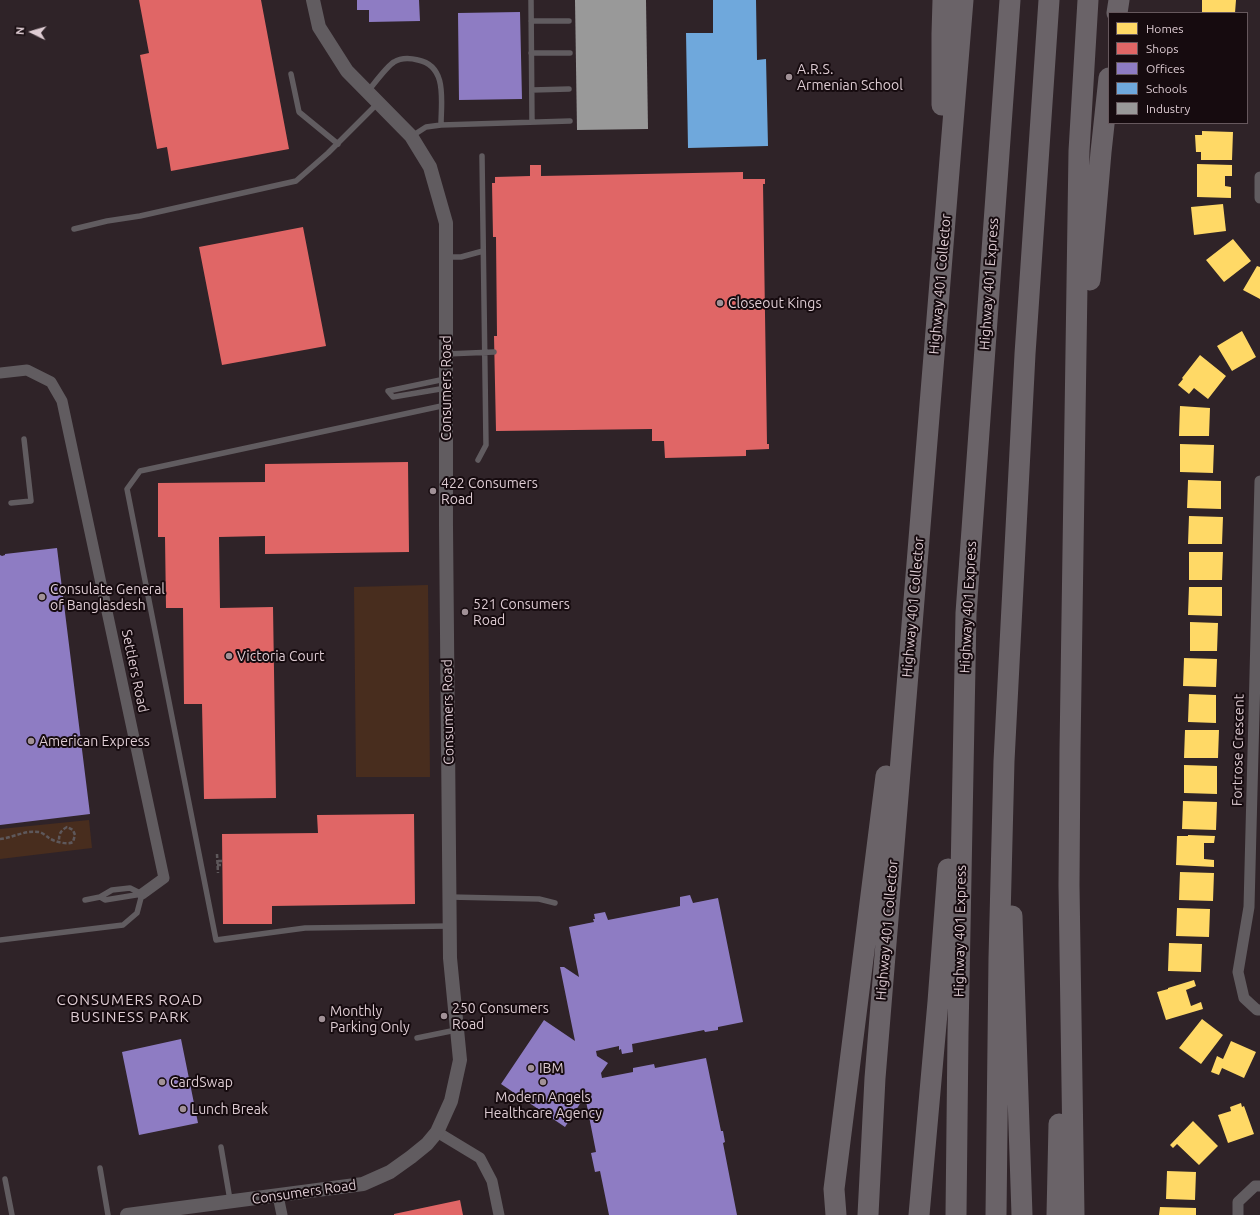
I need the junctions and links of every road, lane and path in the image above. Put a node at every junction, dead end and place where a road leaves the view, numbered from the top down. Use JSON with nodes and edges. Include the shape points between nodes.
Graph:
{"nodes":[{"id":1,"x":313,"y":0,"type":"edge"},
{"id":2,"x":531,"y":0,"type":"edge"},
{"id":3,"x":943,"y":0,"type":"edge"},
{"id":4,"x":962,"y":0,"type":"edge"},
{"id":5,"x":1010,"y":0,"type":"edge"},
{"id":6,"x":1049,"y":0,"type":"edge"},
{"id":7,"x":1088,"y":0,"type":"edge"},
{"id":8,"x":1119,"y":0,"type":"edge"},
{"id":9,"x":1117,"y":12,"type":"edge"},
{"id":10,"x":531,"y":21,"type":"junction"},
{"id":11,"x":568,"y":21,"type":"dead end"},
{"id":12,"x":570,"y":53,"type":"dead end"},
{"id":13,"x":532,"y":54,"type":"junction"},
{"id":14,"x":291,"y":74,"type":"dead end"},
{"id":15,"x":1108,"y":87,"type":"edge"},
{"id":16,"x":569,"y":89,"type":"dead end"},
{"id":17,"x":532,"y":90,"type":"junction"},
{"id":18,"x":367,"y":92,"type":"junction"},
{"id":19,"x":378,"y":102,"type":"junction"},
{"id":20,"x":570,"y":121,"type":"dead end"},
{"id":21,"x":532,"y":122,"type":"junction"},
{"id":22,"x":441,"y":125,"type":"junction"},
{"id":23,"x":411,"y":136,"type":"junction"},
{"id":24,"x":338,"y":144,"type":"junction"},
{"id":25,"x":482,"y":156,"type":"dead end"},
{"id":26,"x":1260,"y":177,"type":"edge"},
{"id":27,"x":1260,"y":198,"type":"edge"},
{"id":28,"x":74,"y":229,"type":"dead end"},
{"id":29,"x":483,"y":251,"type":"junction"},
{"id":30,"x":446,"y":257,"type":"junction"},
{"id":31,"x":941,"y":268,"type":"junction"},
{"id":32,"x":484,"y":352,"type":"junction"},
{"id":33,"x":494,"y":352,"type":"dead end"},
{"id":34,"x":446,"y":354,"type":"junction"},
{"id":35,"x":0,"y":373,"type":"edge"},
{"id":36,"x":446,"y":384,"type":"junction"},
{"id":37,"x":1075,"y":401,"type":"junction"},
{"id":38,"x":446,"y":404,"type":"junction"},
{"id":39,"x":24,"y":439,"type":"dead end"},
{"id":40,"x":478,"y":460,"type":"dead end"},
{"id":41,"x":1260,"y":481,"type":"edge"},
{"id":42,"x":923,"y":486,"type":"junction"},
{"id":43,"x":11,"y":503,"type":"dead end"},
{"id":44,"x":966,"y":613,"type":"junction"},
{"id":45,"x":1004,"y":761,"type":"junction"},
{"id":46,"x":0,"y":839,"type":"edge"},
{"id":47,"x":59,"y":841,"type":"junction"},
{"id":48,"x":217,"y":854,"type":"dead end"},
{"id":49,"x":218,"y":863,"type":"junction"},
{"id":50,"x":222,"y":863,"type":"dead end"},
{"id":51,"x":218,"y":873,"type":"dead end"},
{"id":52,"x":1069,"y":885,"type":"junction"},
{"id":53,"x":142,"y":894,"type":"junction"},
{"id":54,"x":100,"y":897,"type":"junction"},
{"id":55,"x":450,"y":898,"type":"junction"},
{"id":56,"x":85,"y":900,"type":"dead end"},
{"id":57,"x":554,"y":903,"type":"dead end"},
{"id":58,"x":450,"y":926,"type":"junction"},
{"id":59,"x":0,"y":940,"type":"edge"},
{"id":60,"x":1260,"y":1010,"type":"edge"},
{"id":61,"x":457,"y":1030,"type":"junction"},
{"id":62,"x":417,"y":1038,"type":"dead end"},
{"id":63,"x":437,"y":1132,"type":"junction"},
{"id":64,"x":222,"y":1147,"type":"dead end"},
{"id":65,"x":100,"y":1168,"type":"dead end"},
{"id":66,"x":5,"y":1179,"type":"dead end"},
{"id":67,"x":1260,"y":1186,"type":"edge"},
{"id":68,"x":834,"y":1189,"type":"junction"},
{"id":69,"x":278,"y":1196,"type":"junction"},
{"id":70,"x":231,"y":1202,"type":"junction"},
{"id":71,"x":12,"y":1215,"type":"edge"},
{"id":72,"x":108,"y":1215,"type":"edge"},
{"id":73,"x":126,"y":1215,"type":"edge"},
{"id":74,"x":282,"y":1215,"type":"edge"},
{"id":75,"x":499,"y":1215,"type":"edge"},
{"id":76,"x":824,"y":1215,"type":"edge"},
{"id":77,"x":836,"y":1215,"type":"edge"},
{"id":78,"x":868,"y":1215,"type":"edge"},
{"id":79,"x":919,"y":1215,"type":"edge"},
{"id":80,"x":956,"y":1215,"type":"edge"},
{"id":81,"x":996,"y":1215,"type":"edge"},
{"id":82,"x":1022,"y":1215,"type":"edge"},
{"id":83,"x":1057,"y":1215,"type":"edge"},
{"id":84,"x":1074,"y":1215,"type":"edge"},
{"id":85,"x":1238,"y":1215,"type":"edge"}],
"edges":[{"from":1,"to":18,"type":"street","name":"Consumers Road","via":[[319,27],[347,71]]},
{"from":2,"to":10,"type":"lane"},
{"from":3,"to":31,"type":"highway"},
{"from":4,"to":31,"type":"highway","name":"Highway 401 Collector"},
{"from":5,"to":44,"type":"highway","name":"Highway 401 Express"},
{"from":6,"to":45,"type":"highway","via":[[1025,354]]},
{"from":7,"to":37,"type":"highway","via":[[1079,151]]},
{"from":8,"to":9,"type":"highway"},
{"from":10,"to":11,"type":"lane"},
{"from":10,"to":13,"type":"lane"},
{"from":12,"to":13,"type":"lane"},
{"from":13,"to":17,"type":"lane"},
{"from":14,"to":24,"type":"lane","via":[[299,112]]},
{"from":15,"to":37,"type":"highway","via":[[1090,281]]},
{"from":16,"to":17,"type":"lane"},
{"from":17,"to":21,"type":"lane"},
{"from":18,"to":19,"type":"street","name":"Consumers Road"},
{"from":18,"to":22,"type":"lane","via":[[394,62],[403,58],[424,61],[434,68],[441,85]]},
{"from":19,"to":23,"type":"street","name":"Consumers Road"},
{"from":19,"to":24,"type":"lane"},
{"from":20,"to":21,"type":"lane"},
{"from":21,"to":22,"type":"lane"},
{"from":22,"to":23,"type":"lane","via":[[426,127]]},
{"from":23,"to":30,"type":"street","name":"Consumers Road","via":[[430,167],[446,223]]},
{"from":24,"to":28,"type":"lane","via":[[296,181]]},
{"from":25,"to":29,"type":"lane"},
{"from":26,"to":27,"type":"street"},
{"from":29,"to":30,"type":"lane","via":[[461,257]]},
{"from":29,"to":32,"type":"lane"},
{"from":30,"to":34,"type":"street","name":"Consumers Road"},
{"from":31,"to":42,"type":"highway","name":"Highway 401 Collector"},
{"from":32,"to":33,"type":"lane"},
{"from":32,"to":34,"type":"lane"},
{"from":32,"to":40,"type":"lane","via":[[486,445]]},
{"from":34,"to":36,"type":"street","name":"Consumers Road"},
{"from":35,"to":53,"type":"street","name":"Settlers Road","via":[[27,370],[51,382],[62,401],[164,878]]},
{"from":36,"to":36,"type":"lane","via":[[388,391],[392,397]]},
{"from":36,"to":38,"type":"street","name":"Consumers Road"},
{"from":37,"to":52,"type":"highway"},
{"from":38,"to":55,"type":"street","name":"Consumers Road"},
{"from":38,"to":58,"type":"lane","via":[[140,471],[127,489],[216,940],[305,928]]},
{"from":39,"to":43,"type":"lane","via":[[31,501]]},
{"from":41,"to":60,"type":"street","name":"Fortrose Crescent","via":[[1249,907],[1238,972],[1244,998]]},
{"from":42,"to":68,"type":"highway"},
{"from":42,"to":78,"type":"highway","name":"Highway 401 Collector","via":[[875,1078]]},
{"from":44,"to":79,"type":"highway","via":[[938,1002]]},
{"from":44,"to":80,"type":"highway","name":"Highway 401 Express"},
{"from":45,"to":81,"type":"highway","via":[[998,973]]},
{"from":45,"to":82,"type":"highway","via":[[1014,954]]},
{"from":46,"to":47,"type":"path","via":[[26,832],[39,832],[51,840]]},
{"from":47,"to":47,"type":"path","via":[[62,830],[67,827],[73,830],[73,842],[68,844]]},
{"from":48,"to":49,"type":"path"},
{"from":49,"to":50,"type":"path"},
{"from":49,"to":51,"type":"path"},
{"from":52,"to":83,"type":"highway"},
{"from":52,"to":84,"type":"highway"},
{"from":53,"to":54,"type":"lane","via":[[105,900]]},
{"from":53,"to":54,"type":"lane","via":[[130,888],[112,890]]},
{"from":53,"to":59,"type":"lane","via":[[137,913],[123,925]]},
{"from":54,"to":56,"type":"lane"},
{"from":55,"to":57,"type":"lane","via":[[539,899]]},
{"from":55,"to":58,"type":"street","name":"Consumers Road"},
{"from":58,"to":61,"type":"street","name":"Consumers Road","via":[[450,958]]},
{"from":61,"to":62,"type":"lane"},
{"from":61,"to":63,"type":"street","name":"Consumers Road","via":[[460,1060],[451,1101]]},
{"from":63,"to":69,"type":"street","name":"Consumers Road","via":[[427,1144],[390,1172],[363,1184]]},
{"from":63,"to":75,"type":"street","via":[[480,1158],[492,1181]]},
{"from":64,"to":70,"type":"lane"},
{"from":65,"to":72,"type":"lane"},
{"from":66,"to":71,"type":"lane"},
{"from":67,"to":85,"type":"street","via":[[1256,1186],[1238,1202]]},
{"from":68,"to":76,"type":"highway"},
{"from":68,"to":77,"type":"highway"},
{"from":69,"to":70,"type":"street","name":"Consumers Road"},
{"from":69,"to":74,"type":"street"},
{"from":70,"to":73,"type":"street","name":"Consumers Road"}]}
